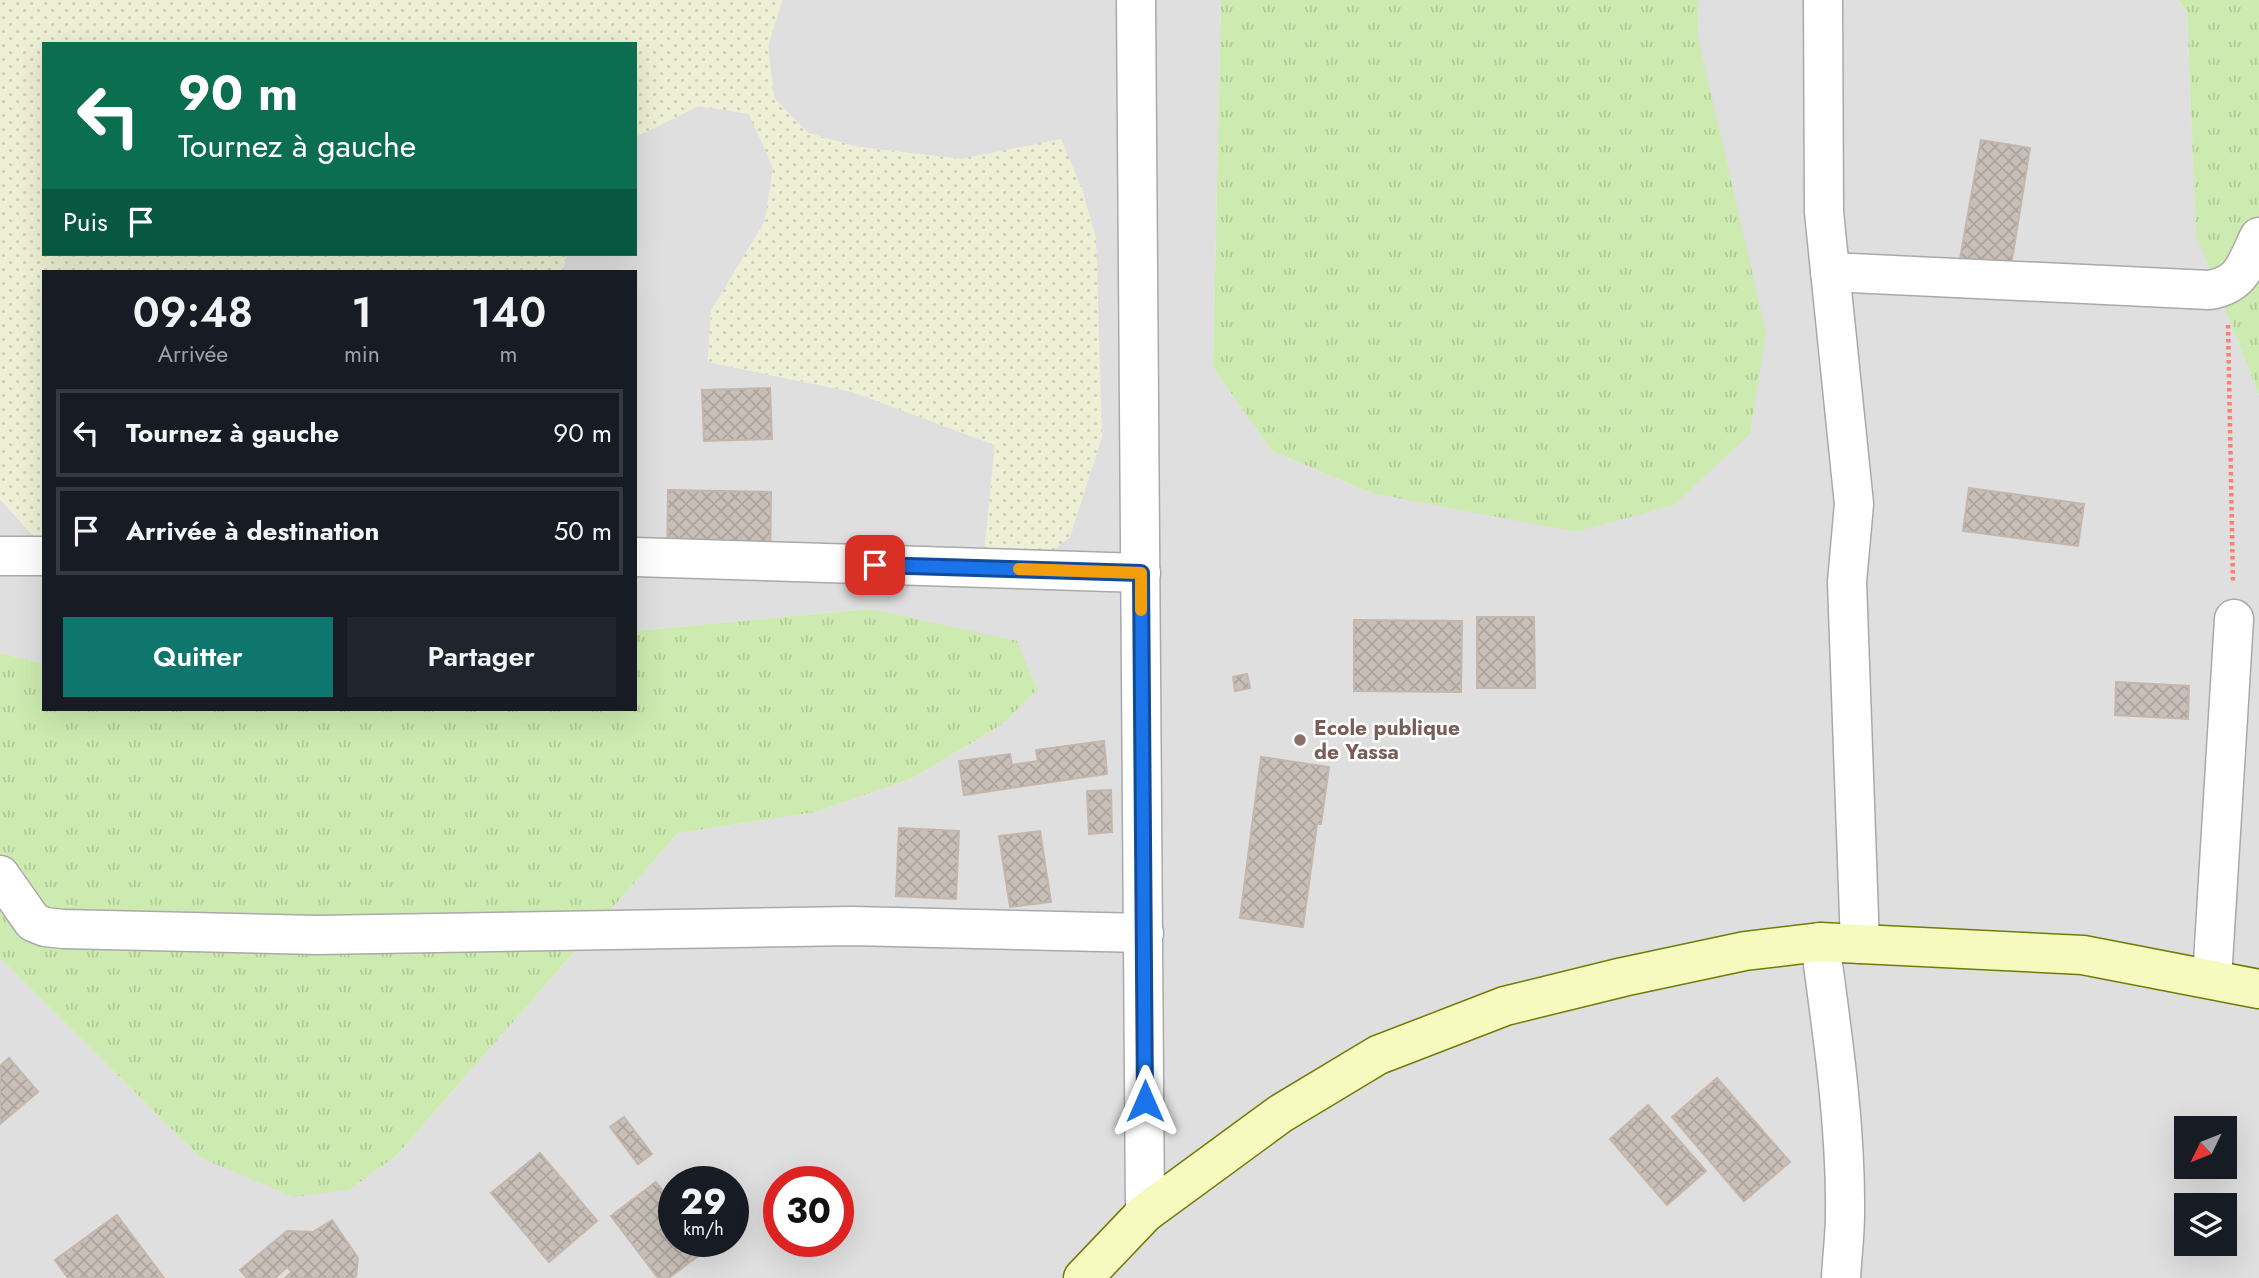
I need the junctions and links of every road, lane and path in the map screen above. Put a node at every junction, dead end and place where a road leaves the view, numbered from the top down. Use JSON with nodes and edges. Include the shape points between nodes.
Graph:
{"nodes":[{"id":1,"x":1136,"y":0,"type":"edge"},
{"id":2,"x":1823,"y":0,"type":"edge"},
{"id":3,"x":2259,"y":237,"type":"edge"},
{"id":4,"x":1830,"y":272,"type":"junction"},
{"id":5,"x":2228,"y":313,"type":"dead end"},
{"id":6,"x":0,"y":556,"type":"edge"},
{"id":7,"x":42,"y":556,"type":"edge"},
{"id":8,"x":637,"y":557,"type":"edge"},
{"id":9,"x":1141,"y":573,"type":"junction"},
{"id":10,"x":2234,"y":619,"type":"joint"},
{"id":11,"x":0,"y":875,"type":"edge"},
{"id":12,"x":1144,"y":933,"type":"junction"},
{"id":13,"x":1820,"y":942,"type":"junction"},
{"id":14,"x":1860,"y":944,"type":"junction"},
{"id":15,"x":2212,"y":979,"type":"junction"},
{"id":16,"x":2259,"y":989,"type":"edge"},
{"id":17,"x":1146,"y":1213,"type":"junction"},
{"id":18,"x":1083,"y":1278,"type":"edge"},
{"id":19,"x":1841,"y":1278,"type":"edge"}],
"edges":[{"from":1,"to":9,"type":"street"},
{"from":2,"to":4,"type":"street","via":[[1824,212]]},
{"from":3,"to":4,"type":"street","via":[[2241,274],[2224,288],[2209,290]]},
{"from":4,"to":14,"type":"street","via":[[1854,504],[1847,582]]},
{"from":5,"to":10,"type":"path"},
{"from":6,"to":7,"type":"street"},
{"from":8,"to":9,"type":"street"},
{"from":9,"to":12,"type":"street"},
{"from":10,"to":15,"type":"street"},
{"from":11,"to":12,"type":"street","via":[[33,922],[63,929],[317,935],[852,926]]},
{"from":12,"to":17,"type":"street"},
{"from":13,"to":14,"type":"main road"},
{"from":13,"to":17,"type":"main road","via":[[1745,951],[1505,1006],[1378,1055],[1280,1114]]},
{"from":13,"to":19,"type":"street","via":[[1841,1118],[1845,1214]]},
{"from":14,"to":15,"type":"main road","via":[[2083,955]]},
{"from":15,"to":16,"type":"main road"},
{"from":17,"to":18,"type":"main road"}]}
